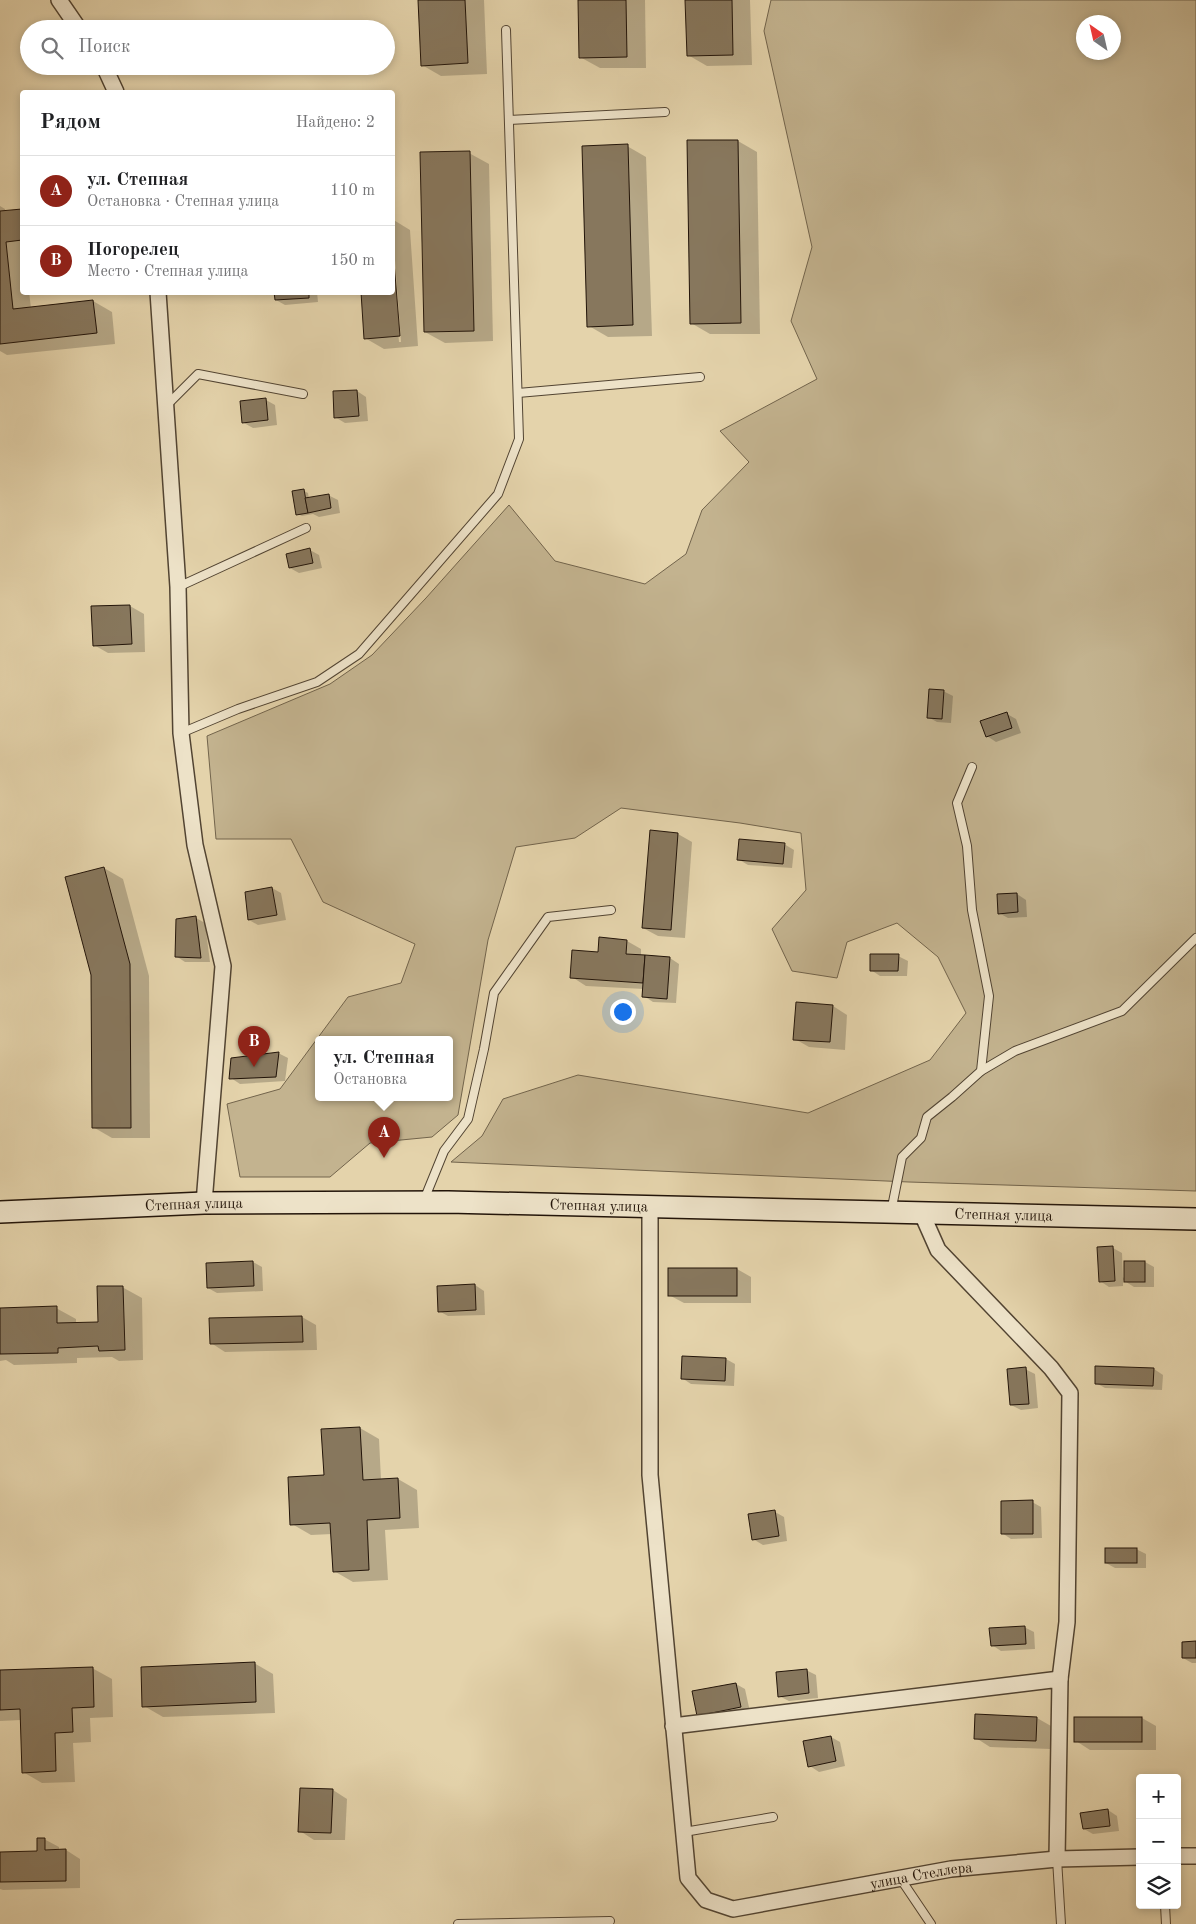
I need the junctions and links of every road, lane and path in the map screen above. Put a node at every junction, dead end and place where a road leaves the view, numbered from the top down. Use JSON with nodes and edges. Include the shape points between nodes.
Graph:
{"nodes":[{"id":1,"x":59,"y":0,"type":"edge"},
{"id":2,"x":73,"y":20,"type":"edge"},
{"id":3,"x":506,"y":30,"type":"dead end"},
{"id":4,"x":108,"y":75,"type":"edge"},
{"id":5,"x":115,"y":90,"type":"edge"},
{"id":6,"x":665,"y":112,"type":"dead end"},
{"id":7,"x":509,"y":120,"type":"junction"},
{"id":8,"x":158,"y":295,"type":"edge"},
{"id":9,"x":700,"y":378,"type":"dead end"},
{"id":10,"x":518,"y":393,"type":"junction"},
{"id":11,"x":303,"y":394,"type":"dead end"},
{"id":12,"x":166,"y":405,"type":"junction"},
{"id":13,"x":306,"y":528,"type":"dead end"},
{"id":14,"x":178,"y":587,"type":"junction"},
{"id":15,"x":181,"y":733,"type":"junction"},
{"id":16,"x":972,"y":767,"type":"dead end"},
{"id":17,"x":610,"y":910,"type":"dead end"},
{"id":18,"x":1196,"y":938,"type":"edge"},
{"id":19,"x":981,"y":1071,"type":"junction"},
{"id":20,"x":423,"y":1202,"type":"junction"},
{"id":21,"x":204,"y":1203,"type":"junction"},
{"id":22,"x":650,"y":1207,"type":"junction"},
{"id":23,"x":0,"y":1212,"type":"edge"},
{"id":24,"x":891,"y":1214,"type":"junction"},
{"id":25,"x":922,"y":1214,"type":"junction"},
{"id":26,"x":1196,"y":1219,"type":"edge"},
{"id":27,"x":1060,"y":1679,"type":"junction"},
{"id":28,"x":673,"y":1726,"type":"junction"},
{"id":29,"x":773,"y":1817,"type":"dead end"},
{"id":30,"x":684,"y":1832,"type":"junction"},
{"id":31,"x":1181,"y":1856,"type":"edge"},
{"id":32,"x":1196,"y":1856,"type":"edge"},
{"id":33,"x":1136,"y":1857,"type":"edge"},
{"id":34,"x":1057,"y":1858,"type":"junction"},
{"id":35,"x":900,"y":1878,"type":"junction"},
{"id":36,"x":1165,"y":1909,"type":"edge"},
{"id":37,"x":610,"y":1921,"type":"dead end"},
{"id":38,"x":458,"y":1924,"type":"edge"},
{"id":39,"x":931,"y":1924,"type":"edge"},
{"id":40,"x":1061,"y":1924,"type":"edge"},
{"id":41,"x":1166,"y":1924,"type":"edge"}],
"edges":[{"from":1,"to":2,"type":"street"},
{"from":3,"to":7,"type":"lane"},
{"from":4,"to":5,"type":"street"},
{"from":6,"to":7,"type":"lane"},
{"from":7,"to":10,"type":"lane"},
{"from":8,"to":12,"type":"street"},
{"from":9,"to":10,"type":"lane"},
{"from":10,"to":15,"type":"lane","via":[[519,439],[498,494],[359,654],[317,682]]},
{"from":11,"to":12,"type":"lane","via":[[198,374]]},
{"from":12,"to":14,"type":"street"},
{"from":13,"to":14,"type":"lane"},
{"from":14,"to":15,"type":"street"},
{"from":15,"to":21,"type":"street","via":[[196,845],[223,966]]},
{"from":16,"to":19,"type":"lane","via":[[957,803],[966,846],[972,910],[989,996]]},
{"from":17,"to":20,"type":"lane","via":[[548,917],[494,993],[468,1119],[444,1151]]},
{"from":18,"to":19,"type":"lane","via":[[1122,1011],[1015,1051]]},
{"from":19,"to":24,"type":"lane","via":[[926,1117],[921,1138],[902,1157]]},
{"from":20,"to":21,"type":"street","name":"Степная улица"},
{"from":20,"to":22,"type":"street","name":"Степная улица"},
{"from":21,"to":23,"type":"street","name":"Степная улица"},
{"from":22,"to":24,"type":"street","name":"Степная улица"},
{"from":22,"to":28,"type":"street","via":[[650,1475]]},
{"from":24,"to":25,"type":"street","name":"Степная улица"},
{"from":25,"to":26,"type":"street","name":"Степная улица"},
{"from":25,"to":27,"type":"street","via":[[938,1250],[1070,1393],[1067,1622]]},
{"from":27,"to":28,"type":"street"},
{"from":27,"to":34,"type":"street"},
{"from":28,"to":30,"type":"street"},
{"from":29,"to":30,"type":"lane"},
{"from":30,"to":35,"type":"street","name":"улица Стеллера","via":[[688,1878],[706,1900],[733,1909]]},
{"from":31,"to":32,"type":"street"},
{"from":33,"to":34,"type":"street","name":"улица Стеллера"},
{"from":34,"to":35,"type":"street","name":"улица Стеллера"},
{"from":34,"to":40,"type":"lane"},
{"from":35,"to":39,"type":"lane"},
{"from":36,"to":41,"type":"lane"},
{"from":37,"to":38,"type":"lane"}]}
